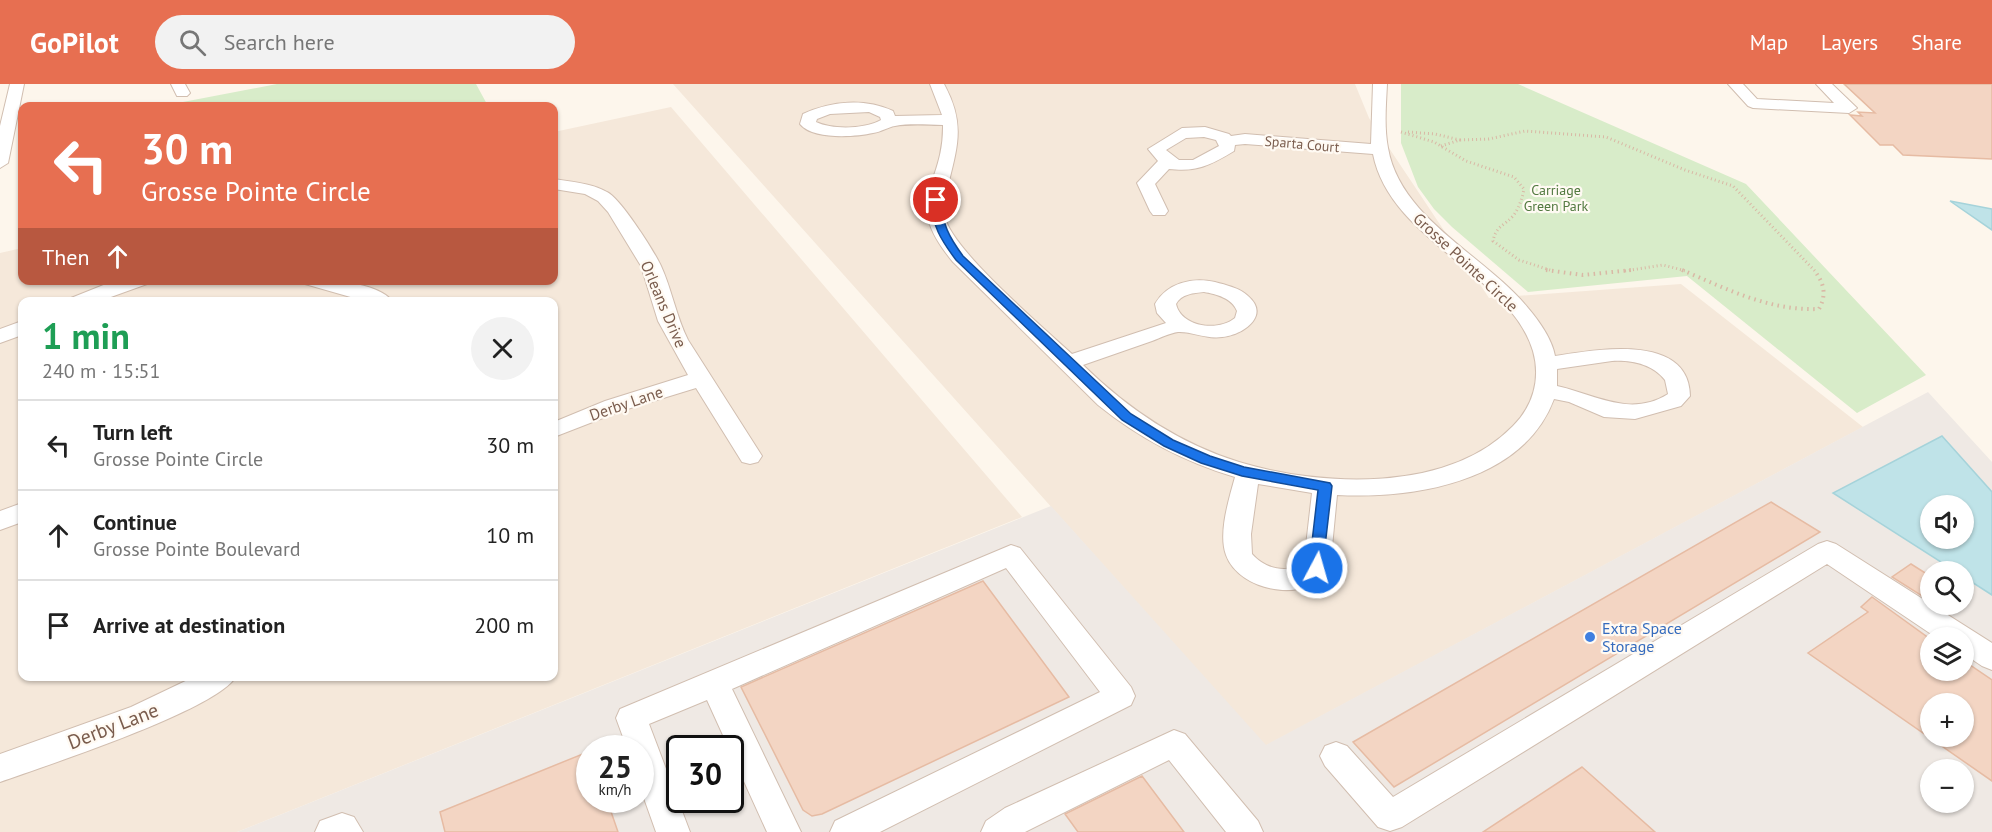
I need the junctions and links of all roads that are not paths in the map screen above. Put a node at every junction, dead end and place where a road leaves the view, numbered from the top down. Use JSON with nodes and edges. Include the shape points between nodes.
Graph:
{"nodes":[{"id":1,"x":17,"y":84,"type":"edge"},
{"id":2,"x":937,"y":84,"type":"edge"},
{"id":3,"x":1380,"y":84,"type":"edge"},
{"id":4,"x":1735,"y":84,"type":"edge"},
{"id":5,"x":1823,"y":84,"type":"edge"},
{"id":6,"x":951,"y":120,"type":"junction"},
{"id":7,"x":890,"y":121,"type":"dead end"},
{"id":8,"x":1225,"y":142,"type":"junction"},
{"id":9,"x":1378,"y":150,"type":"junction"},
{"id":10,"x":0,"y":163,"type":"edge"},
{"id":11,"x":1169,"y":163,"type":"junction"},
{"id":12,"x":558,"y":185,"type":"edge"},
{"id":13,"x":1160,"y":211,"type":"dead end"},
{"id":14,"x":122,"y":285,"type":"edge"},
{"id":15,"x":331,"y":285,"type":"edge"},
{"id":16,"x":90,"y":297,"type":"edge"},
{"id":17,"x":375,"y":297,"type":"edge"},
{"id":18,"x":1179,"y":325,"type":"dead end"},
{"id":19,"x":18,"y":329,"type":"edge"},
{"id":20,"x":0,"y":337,"type":"edge"},
{"id":21,"x":1068,"y":363,"type":"junction"},
{"id":22,"x":1546,"y":364,"type":"junction"},
{"id":23,"x":700,"y":379,"type":"junction"},
{"id":24,"x":1545,"y":390,"type":"junction"},
{"id":25,"x":558,"y":427,"type":"edge"},
{"id":26,"x":750,"y":456,"type":"dead end"},
{"id":27,"x":1248,"y":473,"type":"junction"},
{"id":28,"x":1325,"y":486,"type":"junction"},
{"id":29,"x":18,"y":514,"type":"edge"},
{"id":30,"x":0,"y":521,"type":"edge"},
{"id":31,"x":1944,"y":627,"type":"edge"},
{"id":32,"x":1974,"y":647,"type":"edge"},
{"id":33,"x":1992,"y":658,"type":"edge"},
{"id":34,"x":212,"y":681,"type":"edge"},
{"id":35,"x":715,"y":684,"type":"junction"},
{"id":36,"x":1336,"y":756,"type":"dead end"},
{"id":37,"x":0,"y":768,"type":"edge"},
{"id":38,"x":332,"y":832,"type":"edge"},
{"id":39,"x":346,"y":832,"type":"edge"},
{"id":40,"x":674,"y":832,"type":"edge"},
{"id":41,"x":784,"y":832,"type":"edge"},
{"id":42,"x":847,"y":832,"type":"edge"},
{"id":43,"x":998,"y":832,"type":"edge"},
{"id":44,"x":1246,"y":832,"type":"edge"}],
"edges":[{"from":1,"to":10,"type":"street"},
{"from":2,"to":6,"type":"street"},
{"from":3,"to":9,"type":"street","name":"Grosse Pointe Circle"},
{"from":4,"to":5,"type":"street","via":[[1753,103],[1849,108]]},
{"from":6,"to":7,"type":"street"},
{"from":6,"to":21,"type":"street","name":"Grosse Pointe Circle","via":[[953,133],[936,200],[936,219],[943,236],[960,258]]},
{"from":8,"to":9,"type":"street","name":"Sparta Court","via":[[1245,139]]},
{"from":8,"to":11,"type":"street","via":[[1228,148],[1200,165],[1179,167]]},
{"from":8,"to":11,"type":"street","name":"Sparta Court","via":[[1223,137],[1205,132],[1182,133],[1155,149]]},
{"from":9,"to":22,"type":"street","name":"Grosse Pointe Circle","via":[[1401,198],[1426,227],[1515,306],[1544,351]]},
{"from":11,"to":13,"type":"street","via":[[1146,183]]},
{"from":12,"to":23,"type":"street","name":"Orleans Drive","via":[[590,190],[615,209],[651,266],[668,321]]},
{"from":14,"to":16,"type":"street"},
{"from":15,"to":17,"type":"street"},
{"from":18,"to":21,"type":"street"},
{"from":19,"to":20,"type":"street"},
{"from":21,"to":27,"type":"street","name":"Grosse Pointe Circle","via":[[1127,417],[1168,443]]},
{"from":22,"to":24,"type":"street","name":"Grosse Pointe Circle"},
{"from":22,"to":24,"type":"street","via":[[1629,354],[1657,363],[1677,379],[1681,388],[1673,401],[1635,412],[1604,410],[1576,397]]},
{"from":23,"to":25,"type":"street","name":"Derby Lane"},
{"from":23,"to":26,"type":"street","name":"Orleans Drive"},
{"from":24,"to":28,"type":"street","name":"Grosse Pointe Circle","via":[[1544,402],[1517,438],[1498,453],[1455,473],[1376,487]]},
{"from":27,"to":28,"type":"street","name":"Grosse Pointe Circle"},
{"from":27,"to":28,"type":"street","via":[[1241,500],[1238,552],[1255,571],[1283,579],[1302,577],[1317,568]]},
{"from":29,"to":30,"type":"street"},
{"from":31,"to":36,"type":"street","via":[[1827,551],[1390,816]]},
{"from":32,"to":33,"type":"street"},
{"from":34,"to":37,"type":"street","name":"Derby Lane","via":[[148,714]]},
{"from":35,"to":40,"type":"street","via":[[631,718]]},
{"from":35,"to":41,"type":"street"},
{"from":35,"to":42,"type":"street","via":[[1011,555],[1120,696]]},
{"from":38,"to":39,"type":"street","via":[[342,828]]},
{"from":43,"to":44,"type":"street","via":[[1017,819],[1174,743]]}]}
